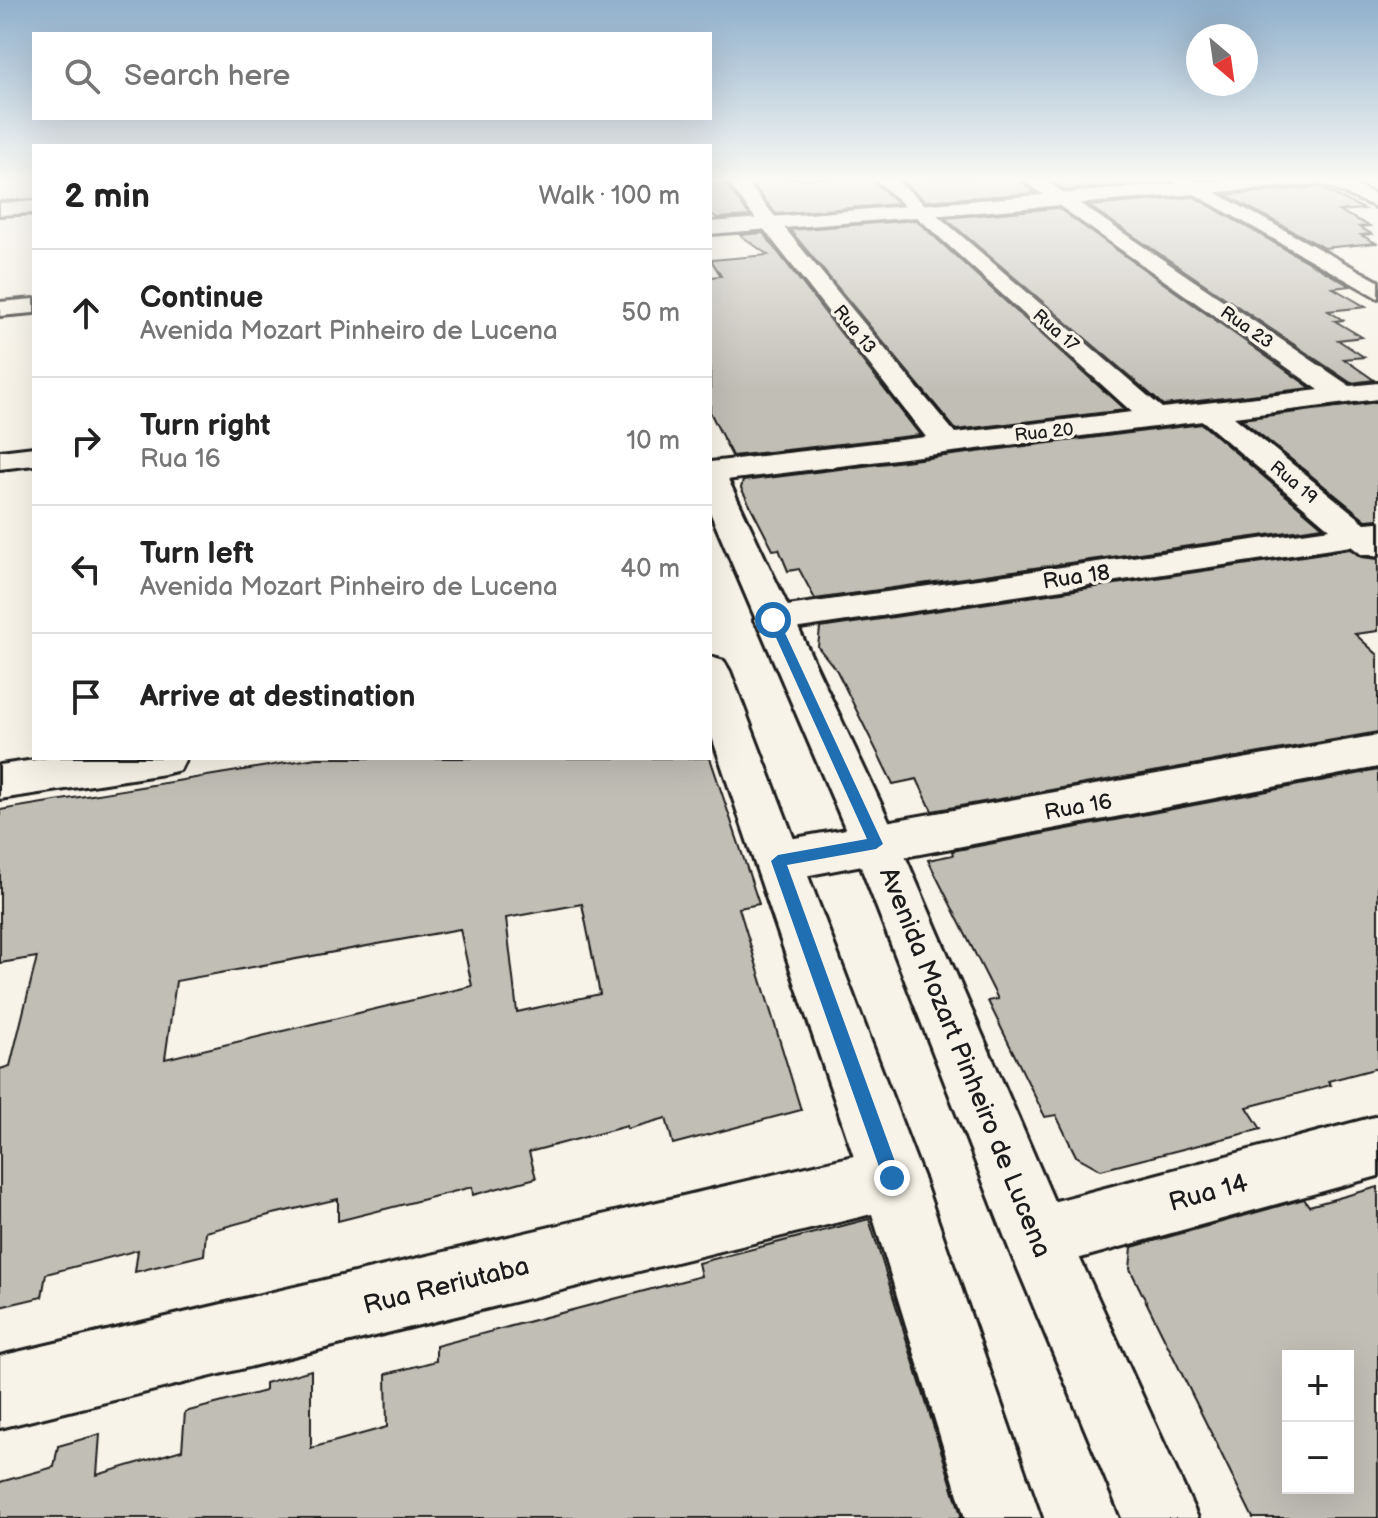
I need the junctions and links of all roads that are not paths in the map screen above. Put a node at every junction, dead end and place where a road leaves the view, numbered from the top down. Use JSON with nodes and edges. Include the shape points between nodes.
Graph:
{"nodes":[{"id":1,"x":790,"y":249,"type":"edge"},
{"id":2,"x":964,"y":249,"type":"edge"},
{"id":3,"x":1134,"y":249,"type":"edge"},
{"id":4,"x":1303,"y":249,"type":"edge"},
{"id":5,"x":1378,"y":291,"type":"edge"},
{"id":6,"x":32,"y":306,"type":"edge"},
{"id":7,"x":0,"y":309,"type":"edge"},
{"id":8,"x":1378,"y":391,"type":"edge"},
{"id":9,"x":1345,"y":395,"type":"junction"},
{"id":10,"x":1211,"y":413,"type":"junction"},
{"id":11,"x":1157,"y":419,"type":"junction"},
{"id":12,"x":947,"y":443,"type":"junction"},
{"id":13,"x":32,"y":456,"type":"edge"},
{"id":14,"x":0,"y":460,"type":"edge"},
{"id":15,"x":712,"y":474,"type":"edge"},
{"id":16,"x":712,"y":479,"type":"edge"},
{"id":17,"x":32,"y":482,"type":"edge"},
{"id":18,"x":0,"y":485,"type":"edge"},
{"id":19,"x":1372,"y":540,"type":"edge"},
{"id":20,"x":773,"y":620,"type":"junction"},
{"id":21,"x":712,"y":678,"type":"edge"},
{"id":22,"x":1378,"y":751,"type":"edge"},
{"id":23,"x":150,"y":760,"type":"edge"},
{"id":24,"x":0,"y":782,"type":"edge"},
{"id":25,"x":876,"y":844,"type":"junction"},
{"id":26,"x":778,"y":861,"type":"junction"},
{"id":27,"x":1378,"y":1146,"type":"edge"},
{"id":28,"x":892,"y":1178,"type":"junction"},
{"id":29,"x":1037,"y":1238,"type":"junction"},
{"id":30,"x":0,"y":1392,"type":"edge"},
{"id":31,"x":1003,"y":1518,"type":"edge"},
{"id":32,"x":1160,"y":1518,"type":"edge"}],
"edges":[{"from":1,"to":12,"type":"street","name":"Rua 13"},
{"from":2,"to":11,"type":"street","name":"Rua 17"},
{"from":3,"to":9,"type":"street","name":"Rua 23"},
{"from":4,"to":5,"type":"street"},
{"from":6,"to":7,"type":"street"},
{"from":8,"to":9,"type":"street","name":"Rua 20"},
{"from":9,"to":10,"type":"street","name":"Rua 20"},
{"from":10,"to":11,"type":"street","name":"Rua 20"},
{"from":10,"to":19,"type":"street","name":"Rua 19"},
{"from":11,"to":12,"type":"street","name":"Rua 20"},
{"from":12,"to":15,"type":"street","name":"Rua 20"},
{"from":13,"to":14,"type":"street"},
{"from":16,"to":20,"type":"street","name":"Avenida Mozart Pinheiro de Lucena"},
{"from":17,"to":18,"type":"street"},
{"from":19,"to":20,"type":"street","name":"Rua 18"},
{"from":20,"to":25,"type":"street","name":"Avenida Mozart Pinheiro de Lucena"},
{"from":21,"to":26,"type":"street"},
{"from":22,"to":25,"type":"street","name":"Rua 16"},
{"from":23,"to":24,"type":"street"},
{"from":25,"to":26,"type":"street","name":"Rua 16"},
{"from":25,"to":29,"type":"street","name":"Avenida Mozart Pinheiro de Lucena"},
{"from":26,"to":28,"type":"street"},
{"from":27,"to":29,"type":"street","name":"Rua 14"},
{"from":28,"to":30,"type":"street","name":"Rua Reriutaba"},
{"from":28,"to":31,"type":"street"},
{"from":29,"to":32,"type":"street","name":"Avenida Mozart Pinheiro de Lucena"}]}
